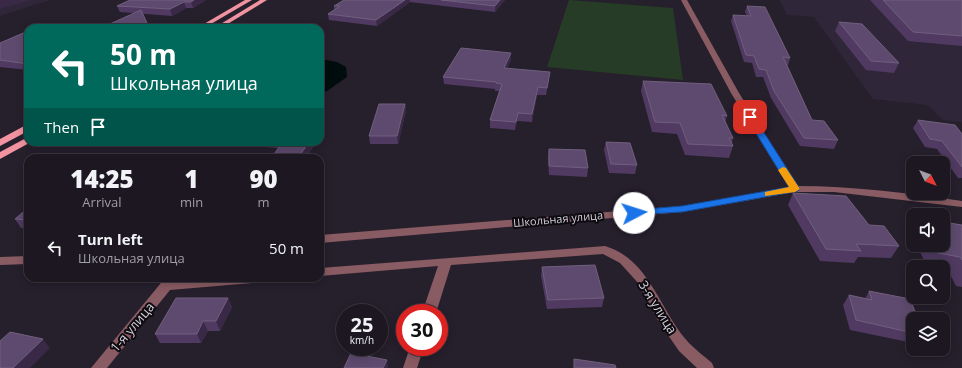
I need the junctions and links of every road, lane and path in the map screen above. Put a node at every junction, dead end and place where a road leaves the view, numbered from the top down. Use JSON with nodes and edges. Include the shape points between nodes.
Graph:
{"nodes":[{"id":1,"x":249,"y":0,"type":"edge"},
{"id":2,"x":264,"y":0,"type":"edge"},
{"id":3,"x":684,"y":0,"type":"edge"},
{"id":4,"x":207,"y":24,"type":"edge"},
{"id":5,"x":224,"y":24,"type":"edge"},
{"id":6,"x":24,"y":129,"type":"edge"},
{"id":7,"x":24,"y":142,"type":"edge"},
{"id":8,"x":0,"y":143,"type":"edge"},
{"id":9,"x":0,"y":156,"type":"edge"},
{"id":10,"x":795,"y":189,"type":"junction"},
{"id":11,"x":962,"y":204,"type":"edge"},
{"id":12,"x":324,"y":240,"type":"edge"},
{"id":13,"x":24,"y":260,"type":"edge"},
{"id":14,"x":0,"y":261,"type":"edge"},
{"id":15,"x":446,"y":261,"type":"junction"},
{"id":16,"x":324,"y":272,"type":"edge"},
{"id":17,"x":169,"y":282,"type":"edge"},
{"id":18,"x":432,"y":304,"type":"edge"},
{"id":19,"x":414,"y":356,"type":"edge"},
{"id":20,"x":98,"y":368,"type":"edge"},
{"id":21,"x":410,"y":368,"type":"edge"},
{"id":22,"x":707,"y":368,"type":"edge"}],
"edges":[{"from":1,"to":4,"type":"main road"},
{"from":2,"to":5,"type":"main road"},
{"from":3,"to":10,"type":"street","via":[[735,93]]},
{"from":6,"to":8,"type":"main road"},
{"from":7,"to":9,"type":"main road"},
{"from":10,"to":11,"type":"street","name":"Школьная улица","via":[[834,189]]},
{"from":10,"to":12,"type":"street","name":"Школьная улица","via":[[682,209]]},
{"from":13,"to":14,"type":"street"},
{"from":15,"to":16,"type":"street"},
{"from":15,"to":18,"type":"street"},
{"from":15,"to":22,"type":"street","name":"3-я улица","via":[[605,250],[624,260],[643,281],[684,347]]},
{"from":17,"to":20,"type":"street","name":"1-я улица"},
{"from":19,"to":21,"type":"street"}]}
